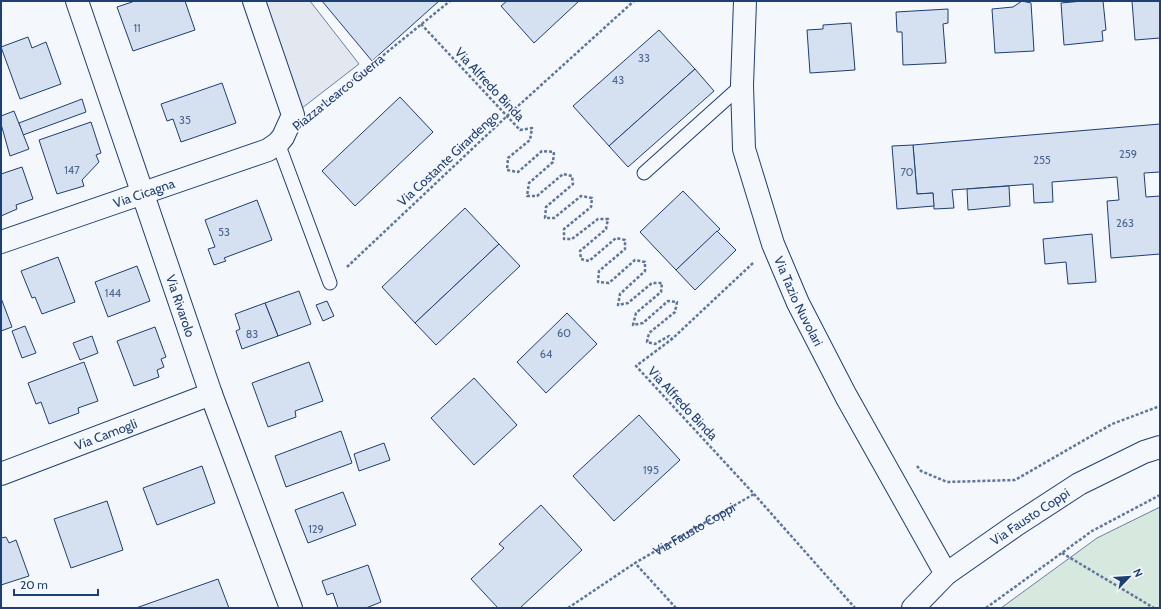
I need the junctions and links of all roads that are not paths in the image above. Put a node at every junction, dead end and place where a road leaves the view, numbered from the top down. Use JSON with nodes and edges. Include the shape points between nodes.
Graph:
{"nodes":[{"id":1,"x":77,"y":1,"type":"edge"},
{"id":2,"x":254,"y":1,"type":"edge"},
{"id":3,"x":745,"y":1,"type":"edge"},
{"id":4,"x":742,"y":85,"type":"junction"},
{"id":5,"x":281,"y":140,"type":"junction"},
{"id":6,"x":644,"y":174,"type":"dead end"},
{"id":7,"x":142,"y":194,"type":"junction"},
{"id":8,"x":1,"y":242,"type":"edge"},
{"id":9,"x":330,"y":283,"type":"road end"},
{"id":10,"x":210,"y":394,"type":"junction"},
{"id":11,"x":1160,"y":447,"type":"edge"},
{"id":12,"x":1,"y":474,"type":"edge"},
{"id":13,"x":946,"y":574,"type":"junction"},
{"id":14,"x":291,"y":608,"type":"edge"},
{"id":15,"x":914,"y":608,"type":"edge"}],
"edges":[{"from":1,"to":7,"type":"street","name":"Via Rivarolo"},
{"from":2,"to":5,"type":"street","name":"Piazza Learco Guerra","via":[[293,116]]},
{"from":3,"to":4,"type":"street","name":"Via Tazio Nuvolari"},
{"from":4,"to":6,"type":"lane"},
{"from":4,"to":13,"type":"street","name":"Via Tazio Nuvolari","via":[[744,149],[773,244],[798,303],[846,396]]},
{"from":5,"to":7,"type":"street","name":"Via Cicagna","via":[[268,150]]},
{"from":5,"to":9,"type":"lane"},
{"from":7,"to":8,"type":"street","name":"Via Cicagna"},
{"from":7,"to":10,"type":"street","name":"Via Rivarolo"},
{"from":10,"to":12,"type":"street","name":"Via Camogli"},
{"from":10,"to":14,"type":"street","name":"Via Rivarolo"},
{"from":11,"to":13,"type":"street","name":"Via Fausto Coppi","via":[[1144,452],[1079,484]]},
{"from":13,"to":15,"type":"street","name":"Via Fausto Coppi"}]}
